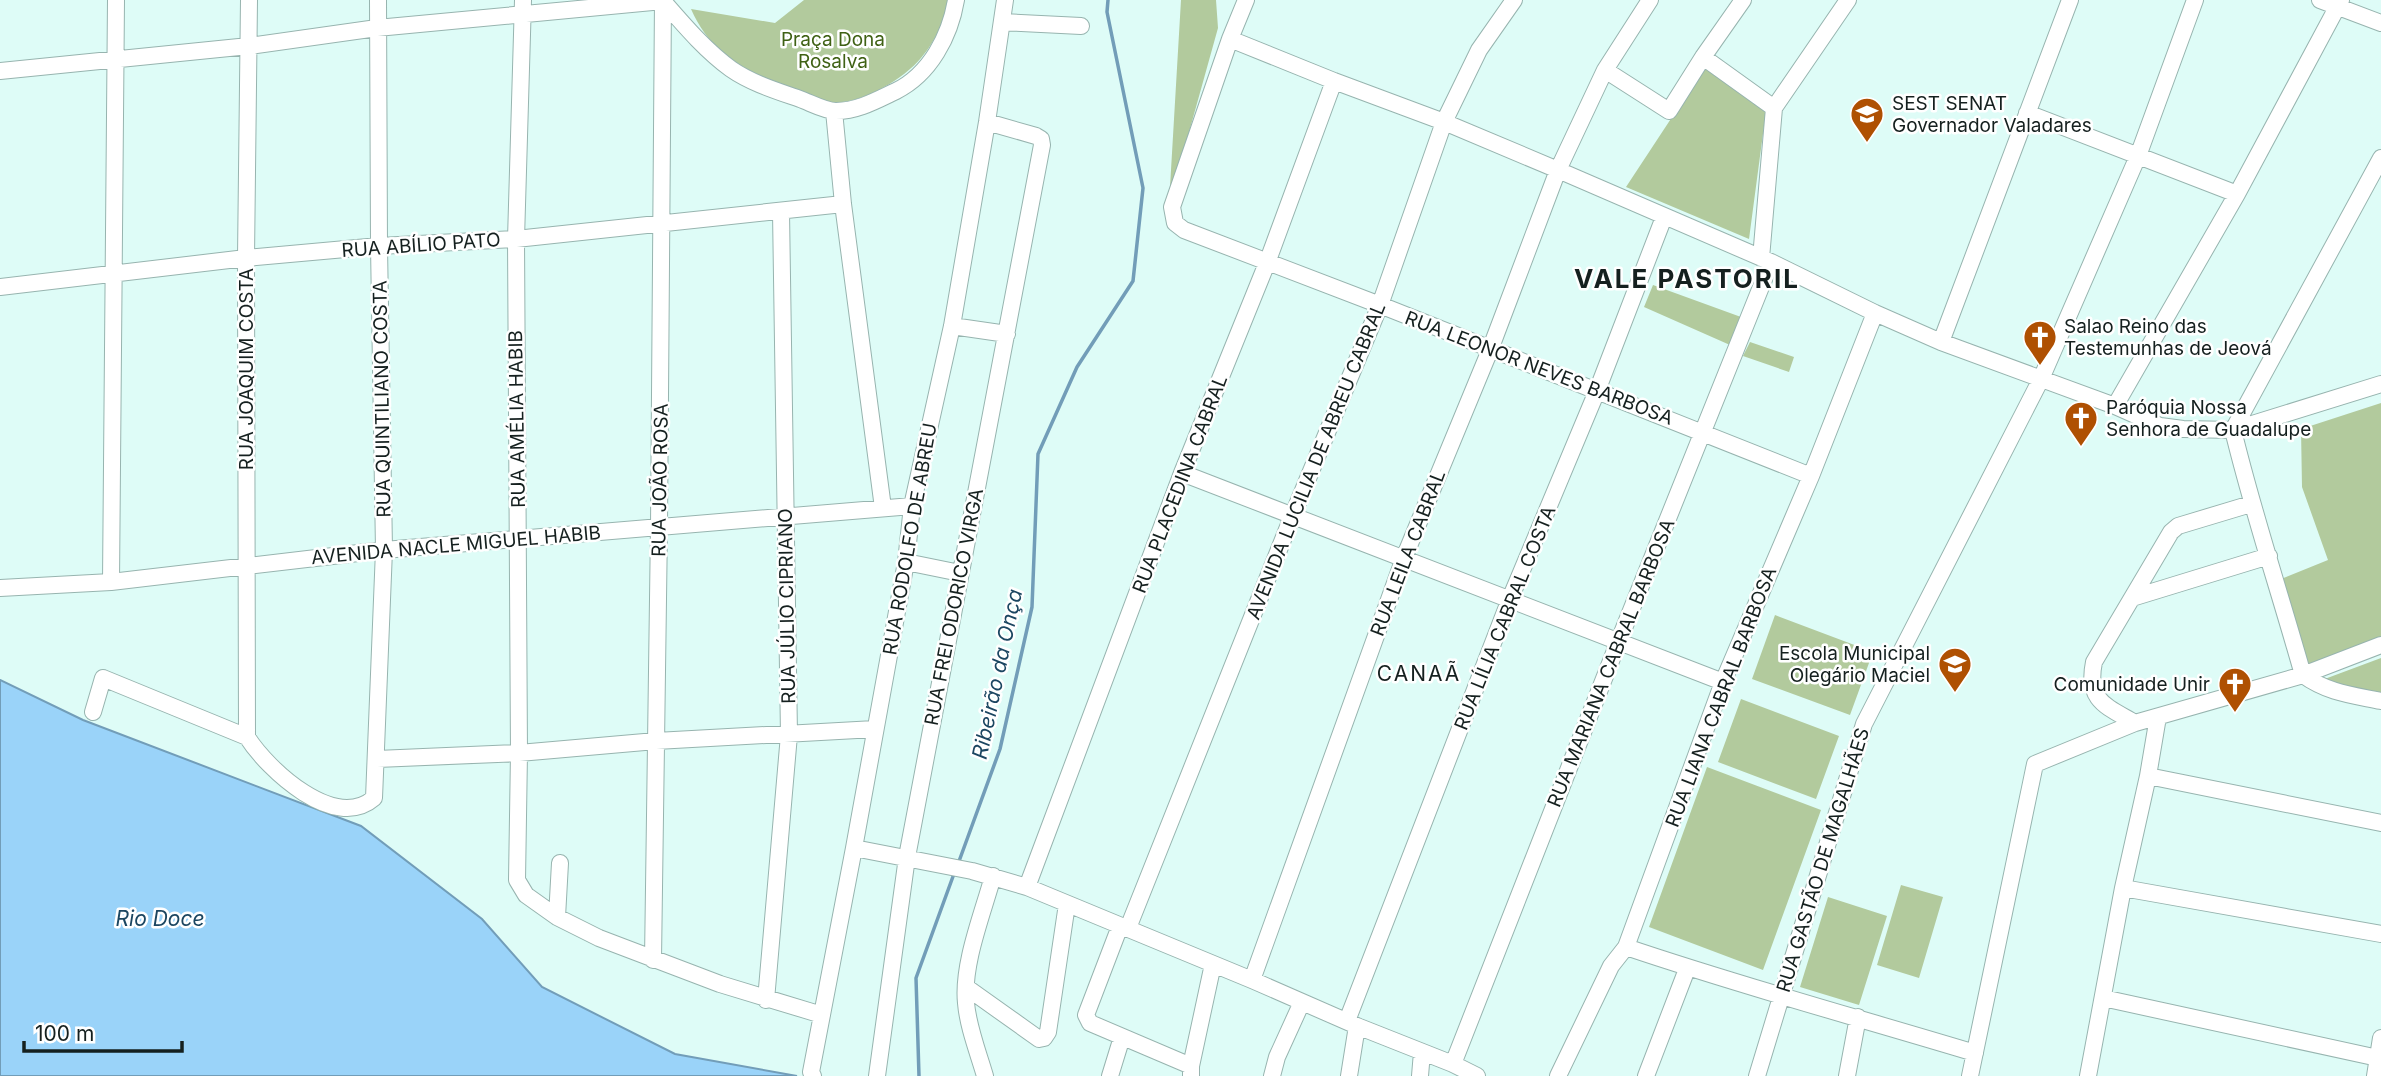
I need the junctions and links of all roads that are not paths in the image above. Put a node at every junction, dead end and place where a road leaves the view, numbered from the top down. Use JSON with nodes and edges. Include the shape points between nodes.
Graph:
{"nodes":[{"id":1,"x":116,"y":0,"type":"edge"},
{"id":2,"x":249,"y":0,"type":"edge"},
{"id":3,"x":378,"y":0,"type":"edge"},
{"id":4,"x":956,"y":0,"type":"edge"},
{"id":5,"x":1005,"y":0,"type":"edge"},
{"id":6,"x":1246,"y":0,"type":"edge"},
{"id":7,"x":1514,"y":0,"type":"edge"},
{"id":8,"x":1650,"y":0,"type":"edge"},
{"id":9,"x":1744,"y":0,"type":"edge"},
{"id":10,"x":1848,"y":0,"type":"edge"},
{"id":11,"x":2070,"y":0,"type":"edge"},
{"id":12,"x":2195,"y":0,"type":"edge"},
{"id":13,"x":2320,"y":0,"type":"edge"},
{"id":14,"x":663,"y":1,"type":"edge"},
{"id":15,"x":2339,"y":3,"type":"edge"},
{"id":16,"x":523,"y":7,"type":"edge"},
{"id":17,"x":1002,"y":22,"type":"junction"},
{"id":18,"x":2381,"y":23,"type":"edge"},
{"id":19,"x":1081,"y":26,"type":"dead end"},
{"id":20,"x":377,"y":28,"type":"junction"},
{"id":21,"x":1230,"y":39,"type":"junction"},
{"id":22,"x":249,"y":46,"type":"junction"},
{"id":23,"x":1703,"y":57,"type":"junction"},
{"id":24,"x":117,"y":58,"type":"junction"},
{"id":25,"x":1605,"y":70,"type":"junction"},
{"id":26,"x":0,"y":71,"type":"edge"},
{"id":27,"x":1334,"y":81,"type":"junction"},
{"id":28,"x":1774,"y":108,"type":"junction"},
{"id":29,"x":834,"y":111,"type":"junction"},
{"id":30,"x":2027,"y":113,"type":"junction"},
{"id":31,"x":987,"y":122,"type":"junction"},
{"id":32,"x":1444,"y":122,"type":"junction"},
{"id":33,"x":2138,"y":156,"type":"junction"},
{"id":34,"x":2381,"y":158,"type":"edge"},
{"id":35,"x":1558,"y":170,"type":"junction"},
{"id":36,"x":2237,"y":194,"type":"junction"},
{"id":37,"x":843,"y":204,"type":"junction"},
{"id":38,"x":781,"y":212,"type":"junction"},
{"id":39,"x":1664,"y":217,"type":"junction"},
{"id":40,"x":662,"y":225,"type":"junction"},
{"id":41,"x":516,"y":239,"type":"junction"},
{"id":42,"x":379,"y":246,"type":"junction"},
{"id":43,"x":246,"y":258,"type":"junction"},
{"id":44,"x":1766,"y":260,"type":"junction"},
{"id":45,"x":1267,"y":263,"type":"junction"},
{"id":46,"x":112,"y":275,"type":"junction"},
{"id":47,"x":0,"y":287,"type":"edge"},
{"id":48,"x":1380,"y":305,"type":"junction"},
{"id":49,"x":1875,"y":313,"type":"junction"},
{"id":50,"x":952,"y":326,"type":"junction"},
{"id":51,"x":1007,"y":334,"type":"junction"},
{"id":52,"x":1941,"y":342,"type":"junction"},
{"id":53,"x":1490,"y":350,"type":"junction"},
{"id":54,"x":2041,"y":379,"type":"junction"},
{"id":55,"x":2381,"y":384,"type":"edge"},
{"id":56,"x":1597,"y":391,"type":"junction"},
{"id":57,"x":2115,"y":406,"type":"junction"},
{"id":58,"x":2233,"y":430,"type":"junction"},
{"id":59,"x":1703,"y":432,"type":"junction"},
{"id":60,"x":1182,"y":473,"type":"junction"},
{"id":61,"x":1811,"y":475,"type":"junction"},
{"id":62,"x":2251,"y":504,"type":"junction"},
{"id":63,"x":912,"y":506,"type":"junction"},
{"id":64,"x":883,"y":508,"type":"junction"},
{"id":65,"x":1292,"y":517,"type":"junction"},
{"id":66,"x":786,"y":518,"type":"junction"},
{"id":67,"x":660,"y":527,"type":"junction"},
{"id":68,"x":519,"y":539,"type":"junction"},
{"id":69,"x":384,"y":550,"type":"junction"},
{"id":70,"x":2269,"y":556,"type":"junction"},
{"id":71,"x":1404,"y":558,"type":"junction"},
{"id":72,"x":906,"y":562,"type":"junction"},
{"id":73,"x":246,"y":566,"type":"junction"},
{"id":74,"x":960,"y":573,"type":"junction"},
{"id":75,"x":111,"y":582,"type":"junction"},
{"id":76,"x":0,"y":588,"type":"edge"},
{"id":77,"x":2132,"y":598,"type":"junction"},
{"id":78,"x":1510,"y":599,"type":"junction"},
{"id":79,"x":1618,"y":643,"type":"junction"},
{"id":80,"x":2381,"y":645,"type":"edge"},
{"id":81,"x":2303,"y":675,"type":"junction"},
{"id":82,"x":1723,"y":682,"type":"junction"},
{"id":83,"x":2381,"y":701,"type":"edge"},
{"id":84,"x":93,"y":712,"type":"dead end"},
{"id":85,"x":2158,"y":717,"type":"junction"},
{"id":86,"x":2134,"y":723,"type":"junction"},
{"id":87,"x":875,"y":729,"type":"junction"},
{"id":88,"x":789,"y":735,"type":"junction"},
{"id":89,"x":247,"y":737,"type":"junction"},
{"id":90,"x":656,"y":740,"type":"junction"},
{"id":91,"x":519,"y":753,"type":"junction"},
{"id":92,"x":377,"y":759,"type":"junction"},
{"id":93,"x":2148,"y":776,"type":"junction"},
{"id":94,"x":2381,"y":823,"type":"edge"},
{"id":95,"x":854,"y":848,"type":"junction"},
{"id":96,"x":907,"y":856,"type":"junction"},
{"id":97,"x":560,"y":863,"type":"dead end"},
{"id":98,"x":993,"y":876,"type":"junction"},
{"id":99,"x":1027,"y":887,"type":"junction"},
{"id":100,"x":2123,"y":888,"type":"junction"},
{"id":101,"x":1068,"y":904,"type":"junction"},
{"id":102,"x":557,"y":917,"type":"junction"},
{"id":103,"x":1124,"y":927,"type":"junction"},
{"id":104,"x":2381,"y":934,"type":"edge"},
{"id":105,"x":1626,"y":947,"type":"junction"},
{"id":106,"x":653,"y":960,"type":"junction"},
{"id":107,"x":1213,"y":964,"type":"junction"},
{"id":108,"x":1687,"y":969,"type":"junction"},
{"id":109,"x":1252,"y":979,"type":"junction"},
{"id":110,"x":966,"y":987,"type":"junction"},
{"id":111,"x":1782,"y":995,"type":"junction"},
{"id":112,"x":2103,"y":998,"type":"junction"},
{"id":113,"x":766,"y":1000,"type":"junction"},
{"id":114,"x":1302,"y":1002,"type":"junction"},
{"id":115,"x":822,"y":1015,"type":"junction"},
{"id":116,"x":1858,"y":1017,"type":"junction"},
{"id":117,"x":1352,"y":1024,"type":"junction"},
{"id":118,"x":1122,"y":1037,"type":"junction"},
{"id":119,"x":2381,"y":1038,"type":"edge"},
{"id":120,"x":1422,"y":1052,"type":"junction"},
{"id":121,"x":1975,"y":1053,"type":"junction"},
{"id":122,"x":2378,"y":1058,"type":"junction"},
{"id":123,"x":1453,"y":1064,"type":"junction"},
{"id":124,"x":1191,"y":1071,"type":"edge"},
{"id":125,"x":813,"y":1076,"type":"edge"},
{"id":126,"x":877,"y":1076,"type":"edge"},
{"id":127,"x":985,"y":1076,"type":"edge"},
{"id":128,"x":1110,"y":1076,"type":"edge"},
{"id":129,"x":1272,"y":1076,"type":"edge"},
{"id":130,"x":1349,"y":1076,"type":"edge"},
{"id":131,"x":1420,"y":1076,"type":"edge"},
{"id":132,"x":1477,"y":1076,"type":"edge"},
{"id":133,"x":1558,"y":1076,"type":"edge"},
{"id":134,"x":1646,"y":1076,"type":"edge"},
{"id":135,"x":1757,"y":1076,"type":"edge"},
{"id":136,"x":1847,"y":1076,"type":"edge"},
{"id":137,"x":1970,"y":1076,"type":"edge"},
{"id":138,"x":2088,"y":1076,"type":"edge"},
{"id":139,"x":2375,"y":1076,"type":"edge"}],
"edges":[{"from":1,"to":24,"type":"street"},
{"from":2,"to":22,"type":"street","name":"RUA JOAQUIM COSTA"},
{"from":3,"to":20,"type":"street","name":"RUA QUINTILIANO COSTA"},
{"from":4,"to":29,"type":"street","via":[[929,66],[905,86],[867,105]]},
{"from":5,"to":17,"type":"street","name":"RUA RODOLFO DE ABREU"},
{"from":6,"to":21,"type":"street"},
{"from":7,"to":32,"type":"street","name":"AVENIDA LUCILIA DE ABREU CABRAL","via":[[1479,50]]},
{"from":8,"to":25,"type":"street","name":"RUA LEILA CABRAL"},
{"from":9,"to":23,"type":"street"},
{"from":10,"to":28,"type":"street"},
{"from":11,"to":30,"type":"street"},
{"from":12,"to":33,"type":"street","name":"RUA GASTÃO DE MAGALHÃES"},
{"from":13,"to":15,"type":"street"},
{"from":14,"to":16,"type":"street"},
{"from":14,"to":29,"type":"street","via":[[733,70]]},
{"from":14,"to":40,"type":"street","name":"RUA JOÃO ROSA"},
{"from":15,"to":18,"type":"street"},
{"from":15,"to":36,"type":"street"},
{"from":16,"to":20,"type":"street"},
{"from":16,"to":41,"type":"street","name":"RUA AMÉLIA HABIB"},
{"from":17,"to":19,"type":"street"},
{"from":17,"to":31,"type":"street","name":"RUA RODOLFO DE ABREU"},
{"from":20,"to":22,"type":"street"},
{"from":20,"to":42,"type":"street","name":"RUA QUINTILIANO COSTA"},
{"from":21,"to":27,"type":"street"},
{"from":21,"to":45,"type":"street","name":"RUA LEONOR NEVES BARBOSA","via":[[1172,215],[1184,230]]},
{"from":22,"to":24,"type":"street"},
{"from":22,"to":43,"type":"street","name":"RUA JOAQUIM COSTA"},
{"from":23,"to":25,"type":"street","via":[[1669,111]]},
{"from":23,"to":28,"type":"street"},
{"from":24,"to":26,"type":"street"},
{"from":24,"to":46,"type":"street"},
{"from":25,"to":35,"type":"street","name":"RUA LEILA CABRAL"},
{"from":27,"to":32,"type":"street"},
{"from":27,"to":45,"type":"street","name":"RUA PLACEDINA CABRAL"},
{"from":28,"to":44,"type":"street","name":"RUA MARIANA CABRAL BARBOSA"},
{"from":29,"to":37,"type":"street"},
{"from":30,"to":33,"type":"street"},
{"from":30,"to":52,"type":"street"},
{"from":31,"to":50,"type":"street","name":"RUA RODOLFO DE ABREU"},
{"from":31,"to":51,"type":"street","name":"RUA FREI ODORICO VIRGA","via":[[1036,136],[1042,145]]},
{"from":32,"to":35,"type":"street"},
{"from":32,"to":48,"type":"street","name":"AVENIDA LUCILIA DE ABREU CABRAL"},
{"from":33,"to":36,"type":"street"},
{"from":33,"to":54,"type":"street","name":"RUA GASTÃO DE MAGALHÃES"},
{"from":34,"to":58,"type":"street"},
{"from":35,"to":39,"type":"street"},
{"from":35,"to":53,"type":"street","name":"RUA LEILA CABRAL"},
{"from":36,"to":57,"type":"street"},
{"from":37,"to":38,"type":"street","name":"RUA ABÍLIO PATO"},
{"from":37,"to":64,"type":"street"},
{"from":38,"to":40,"type":"street","name":"RUA ABÍLIO PATO"},
{"from":38,"to":66,"type":"street","name":"RUA JÚLIO CIPRIANO"},
{"from":39,"to":44,"type":"street"},
{"from":39,"to":56,"type":"street","name":"RUA LÍLIA CABRAL COSTA"},
{"from":40,"to":41,"type":"street","name":"RUA ABÍLIO PATO"},
{"from":40,"to":67,"type":"street","name":"RUA JOÃO ROSA"},
{"from":41,"to":42,"type":"street","name":"RUA ABÍLIO PATO"},
{"from":41,"to":68,"type":"street","name":"RUA AMÉLIA HABIB"},
{"from":42,"to":43,"type":"street","name":"RUA ABÍLIO PATO"},
{"from":42,"to":69,"type":"street","name":"RUA QUINTILIANO COSTA"},
{"from":43,"to":46,"type":"street","name":"RUA ABÍLIO PATO"},
{"from":43,"to":73,"type":"street","name":"RUA JOAQUIM COSTA"},
{"from":44,"to":49,"type":"street"},
{"from":44,"to":59,"type":"street","name":"RUA MARIANA CABRAL BARBOSA"},
{"from":45,"to":48,"type":"street","name":"RUA LEONOR NEVES BARBOSA"},
{"from":45,"to":60,"type":"street","name":"RUA PLACEDINA CABRAL"},
{"from":46,"to":47,"type":"street","name":"RUA ABÍLIO PATO"},
{"from":46,"to":75,"type":"street"},
{"from":48,"to":53,"type":"street","name":"RUA LEONOR NEVES BARBOSA"},
{"from":48,"to":65,"type":"street","name":"AVENIDA LUCILIA DE ABREU CABRAL"},
{"from":49,"to":52,"type":"street"},
{"from":49,"to":61,"type":"street","name":"RUA LIANA CABRAL BARBOSA"},
{"from":50,"to":51,"type":"street"},
{"from":50,"to":63,"type":"street","name":"RUA RODOLFO DE ABREU"},
{"from":51,"to":74,"type":"street","name":"RUA FREI ODORICO VIRGA"},
{"from":52,"to":54,"type":"street"},
{"from":53,"to":56,"type":"street","name":"RUA LEONOR NEVES BARBOSA"},
{"from":53,"to":71,"type":"street","name":"RUA LEILA CABRAL"},
{"from":54,"to":57,"type":"street"},
{"from":54,"to":111,"type":"street","name":"RUA GASTÃO DE MAGALHÃES","via":[[1864,724]]},
{"from":55,"to":58,"type":"street"},
{"from":56,"to":59,"type":"street","name":"RUA LEONOR NEVES BARBOSA"},
{"from":56,"to":78,"type":"street","name":"RUA LÍLIA CABRAL COSTA"},
{"from":57,"to":58,"type":"street","via":[[2160,426]]},
{"from":58,"to":62,"type":"street"},
{"from":59,"to":61,"type":"street","name":"RUA LEONOR NEVES BARBOSA"},
{"from":59,"to":79,"type":"street","name":"RUA MARIANA CABRAL BARBOSA"},
{"from":60,"to":65,"type":"street"},
{"from":60,"to":99,"type":"street","name":"RUA PLACEDINA CABRAL"},
{"from":61,"to":82,"type":"street","name":"RUA LIANA CABRAL BARBOSA"},
{"from":62,"to":70,"type":"street"},
{"from":62,"to":77,"type":"street","via":[[2178,526]]},
{"from":63,"to":64,"type":"street","name":"AVENIDA NACLE MIGUEL HABIB"},
{"from":63,"to":72,"type":"street","name":"RUA RODOLFO DE ABREU"},
{"from":64,"to":66,"type":"street","name":"AVENIDA NACLE MIGUEL HABIB"},
{"from":65,"to":71,"type":"street"},
{"from":65,"to":103,"type":"street","name":"AVENIDA LUCILIA DE ABREU CABRAL"},
{"from":66,"to":67,"type":"street","name":"AVENIDA NACLE MIGUEL HABIB"},
{"from":66,"to":88,"type":"street","name":"RUA JÚLIO CIPRIANO"},
{"from":67,"to":68,"type":"street","name":"AVENIDA NACLE MIGUEL HABIB"},
{"from":67,"to":90,"type":"street","name":"RUA JOÃO ROSA"},
{"from":68,"to":69,"type":"street","name":"AVENIDA NACLE MIGUEL HABIB"},
{"from":68,"to":91,"type":"street","name":"RUA AMÉLIA HABIB"},
{"from":69,"to":73,"type":"street","name":"AVENIDA NACLE MIGUEL HABIB"},
{"from":69,"to":92,"type":"street","name":"RUA QUINTILIANO COSTA"},
{"from":70,"to":77,"type":"street"},
{"from":70,"to":81,"type":"street"},
{"from":71,"to":78,"type":"street"},
{"from":71,"to":109,"type":"street","name":"RUA LEILA CABRAL"},
{"from":72,"to":74,"type":"street"},
{"from":72,"to":87,"type":"street","name":"RUA RODOLFO DE ABREU"},
{"from":73,"to":75,"type":"street","name":"AVENIDA NACLE MIGUEL HABIB"},
{"from":73,"to":89,"type":"street","name":"RUA JOAQUIM COSTA"},
{"from":74,"to":96,"type":"street","name":"RUA FREI ODORICO VIRGA"},
{"from":75,"to":76,"type":"street","name":"AVENIDA NACLE MIGUEL HABIB"},
{"from":77,"to":86,"type":"street","via":[[2094,662],[2091,678],[2099,702]]},
{"from":78,"to":79,"type":"street"},
{"from":78,"to":117,"type":"street","name":"RUA LÍLIA CABRAL COSTA"},
{"from":79,"to":82,"type":"street"},
{"from":79,"to":123,"type":"street","name":"RUA MARIANA CABRAL BARBOSA"},
{"from":80,"to":81,"type":"street"},
{"from":81,"to":83,"type":"street","via":[[2333,692]]},
{"from":81,"to":85,"type":"street"},
{"from":82,"to":105,"type":"street","name":"RUA LIANA CABRAL BARBOSA"},
{"from":84,"to":89,"type":"street","via":[[103,678]]},
{"from":85,"to":86,"type":"street"},
{"from":85,"to":93,"type":"street"},
{"from":86,"to":121,"type":"street","via":[[2038,761],[2033,768]]},
{"from":87,"to":88,"type":"street"},
{"from":87,"to":95,"type":"street","name":"RUA RODOLFO DE ABREU"},
{"from":88,"to":90,"type":"street"},
{"from":88,"to":113,"type":"street","name":"RUA JÚLIO CIPRIANO"},
{"from":89,"to":92,"type":"street","name":"RUA QUINTILIANO COSTA","via":[[277,774],[324,803],[347,807],[374,798]]},
{"from":90,"to":91,"type":"street"},
{"from":90,"to":106,"type":"street","name":"RUA JOÃO ROSA"},
{"from":91,"to":92,"type":"street"},
{"from":91,"to":102,"type":"street","name":"RUA AMÉLIA HABIB","via":[[517,880],[526,895]]},
{"from":93,"to":94,"type":"street"},
{"from":93,"to":100,"type":"street"},
{"from":95,"to":96,"type":"street"},
{"from":95,"to":115,"type":"street","name":"RUA RODOLFO DE ABREU"},
{"from":96,"to":98,"type":"street"},
{"from":96,"to":126,"type":"street","name":"RUA FREI ODORICO VIRGA"},
{"from":97,"to":102,"type":"street"},
{"from":98,"to":99,"type":"street"},
{"from":98,"to":110,"type":"street"},
{"from":99,"to":101,"type":"street"},
{"from":100,"to":104,"type":"street"},
{"from":100,"to":112,"type":"street"},
{"from":101,"to":103,"type":"street"},
{"from":101,"to":110,"type":"street","via":[[1044,1038],[1039,1039]]},
{"from":102,"to":106,"type":"street"},
{"from":103,"to":107,"type":"street"},
{"from":103,"to":118,"type":"street","name":"AVENIDA LUCILIA DE ABREU CABRAL","via":[[1086,1015],[1090,1024]]},
{"from":105,"to":108,"type":"street"},
{"from":105,"to":133,"type":"street","name":"RUA LIANA CABRAL BARBOSA","via":[[1611,966]]},
{"from":106,"to":113,"type":"street"},
{"from":107,"to":109,"type":"street"},
{"from":107,"to":124,"type":"street"},
{"from":108,"to":111,"type":"street"},
{"from":108,"to":134,"type":"street"},
{"from":109,"to":114,"type":"street"},
{"from":110,"to":127,"type":"street","via":[[970,1024]]},
{"from":111,"to":116,"type":"street"},
{"from":111,"to":135,"type":"street","name":"RUA GASTÃO DE MAGALHÃES"},
{"from":112,"to":122,"type":"street"},
{"from":112,"to":138,"type":"street"},
{"from":113,"to":115,"type":"street"},
{"from":114,"to":117,"type":"street"},
{"from":114,"to":129,"type":"street"},
{"from":115,"to":125,"type":"street","name":"RUA RODOLFO DE ABREU"},
{"from":116,"to":121,"type":"street"},
{"from":116,"to":136,"type":"street"},
{"from":117,"to":120,"type":"street"},
{"from":117,"to":130,"type":"street","name":"RUA LÍLIA CABRAL COSTA"},
{"from":118,"to":124,"type":"street"},
{"from":118,"to":128,"type":"street"},
{"from":119,"to":122,"type":"street"},
{"from":120,"to":123,"type":"street"},
{"from":120,"to":131,"type":"street"},
{"from":121,"to":137,"type":"street"},
{"from":122,"to":139,"type":"street"},
{"from":123,"to":132,"type":"street"}]}
